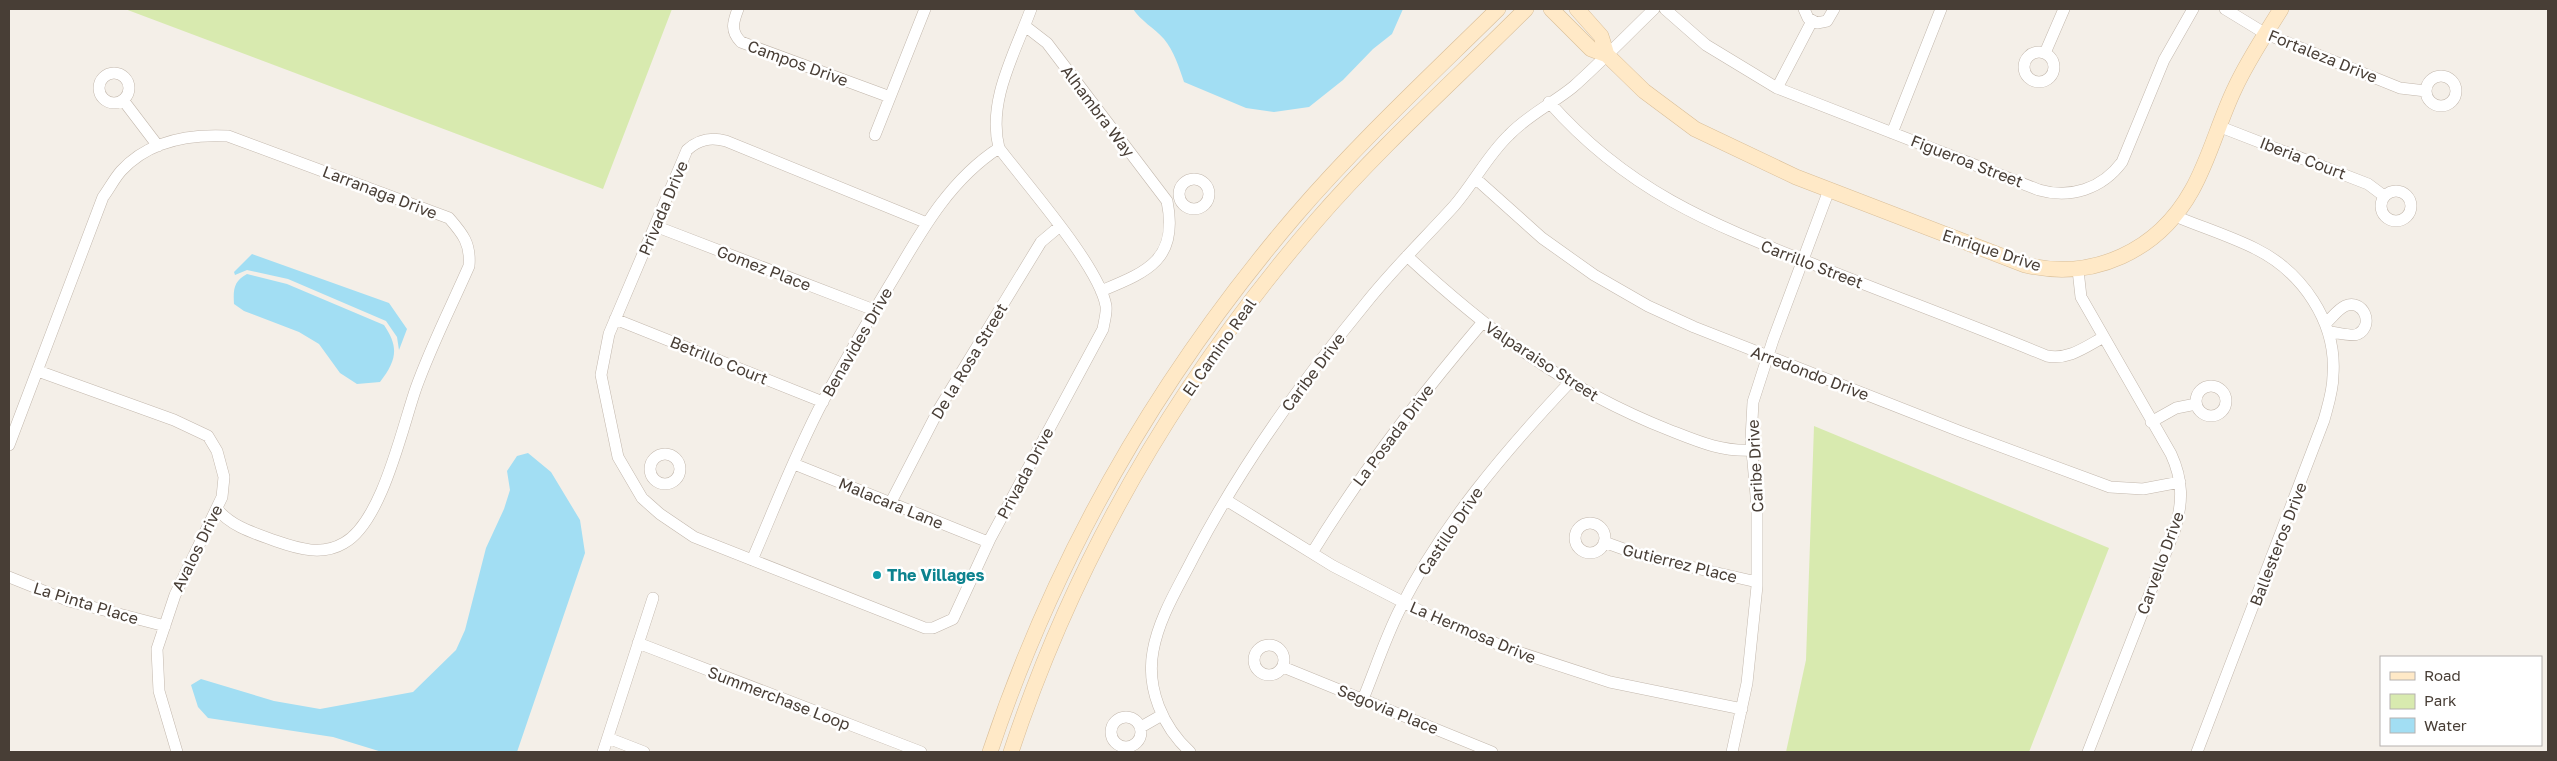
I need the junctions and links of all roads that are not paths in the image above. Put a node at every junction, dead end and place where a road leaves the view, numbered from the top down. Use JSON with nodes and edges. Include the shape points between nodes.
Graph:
{"nodes":[{"id":1,"x":738,"y":9,"type":"edge"},
{"id":2,"x":924,"y":9,"type":"edge"},
{"id":3,"x":1031,"y":9,"type":"edge"},
{"id":4,"x":1498,"y":9,"type":"edge"},
{"id":5,"x":1526,"y":9,"type":"edge"},
{"id":6,"x":1551,"y":9,"type":"edge"},
{"id":7,"x":1577,"y":9,"type":"edge"},
{"id":8,"x":1654,"y":9,"type":"edge"},
{"id":9,"x":1665,"y":9,"type":"edge"},
{"id":10,"x":1804,"y":9,"type":"edge"},
{"id":11,"x":1834,"y":9,"type":"edge"},
{"id":12,"x":1941,"y":9,"type":"edge"},
{"id":13,"x":2064,"y":9,"type":"edge"},
{"id":14,"x":2193,"y":9,"type":"edge"},
{"id":15,"x":2225,"y":9,"type":"edge"},
{"id":16,"x":2281,"y":9,"type":"edge"},
{"id":17,"x":1812,"y":21,"type":"junction"},
{"id":18,"x":1025,"y":26,"type":"junction"},
{"id":19,"x":2266,"y":34,"type":"junction"},
{"id":20,"x":2045,"y":53,"type":"dead end"},
{"id":21,"x":1607,"y":55,"type":"junction"},
{"id":22,"x":1777,"y":88,"type":"junction"},
{"id":23,"x":2426,"y":91,"type":"dead end"},
{"id":24,"x":890,"y":98,"type":"junction"},
{"id":25,"x":124,"y":100,"type":"dead end"},
{"id":26,"x":1549,"y":102,"type":"junction"},
{"id":27,"x":2218,"y":126,"type":"junction"},
{"id":28,"x":1892,"y":133,"type":"junction"},
{"id":29,"x":876,"y":135,"type":"dead end"},
{"id":30,"x":158,"y":146,"type":"junction"},
{"id":31,"x":999,"y":148,"type":"junction"},
{"id":32,"x":1475,"y":178,"type":"junction"},
{"id":33,"x":1829,"y":190,"type":"junction"},
{"id":34,"x":2384,"y":196,"type":"dead end"},
{"id":35,"x":1179,"y":199,"type":"dead end"},
{"id":36,"x":1167,"y":201,"type":"junction"},
{"id":37,"x":2175,"y":216,"type":"junction"},
{"id":38,"x":927,"y":223,"type":"junction"},
{"id":39,"x":655,"y":226,"type":"junction"},
{"id":40,"x":1060,"y":226,"type":"junction"},
{"id":41,"x":1407,"y":256,"type":"junction"},
{"id":42,"x":1802,"y":260,"type":"junction"},
{"id":43,"x":2078,"y":270,"type":"junction"},
{"id":44,"x":1101,"y":291,"type":"junction"},
{"id":45,"x":874,"y":310,"type":"junction"},
{"id":46,"x":615,"y":319,"type":"junction"},
{"id":47,"x":1482,"y":323,"type":"junction"},
{"id":48,"x":2102,"y":338,"type":"junction"},
{"id":49,"x":1767,"y":357,"type":"junction"},
{"id":50,"x":38,"y":371,"type":"junction"},
{"id":51,"x":1570,"y":382,"type":"junction"},
{"id":52,"x":823,"y":402,"type":"junction"},
{"id":53,"x":2196,"y":404,"type":"dead end"},
{"id":54,"x":2151,"y":422,"type":"junction"},
{"id":55,"x":9,"y":445,"type":"edge"},
{"id":56,"x":1752,"y":450,"type":"junction"},
{"id":57,"x":794,"y":464,"type":"junction"},
{"id":58,"x":650,"y":474,"type":"dead end"},
{"id":59,"x":633,"y":482,"type":"junction"},
{"id":60,"x":2180,"y":482,"type":"junction"},
{"id":61,"x":1226,"y":500,"type":"junction"},
{"id":62,"x":890,"y":504,"type":"junction"},
{"id":63,"x":217,"y":509,"type":"junction"},
{"id":64,"x":988,"y":542,"type":"junction"},
{"id":65,"x":1604,"y":542,"type":"dead end"},
{"id":66,"x":1312,"y":553,"type":"junction"},
{"id":67,"x":752,"y":560,"type":"junction"},
{"id":68,"x":9,"y":577,"type":"edge"},
{"id":69,"x":1757,"y":582,"type":"junction"},
{"id":70,"x":653,"y":598,"type":"dead end"},
{"id":71,"x":1404,"y":603,"type":"junction"},
{"id":72,"x":164,"y":626,"type":"junction"},
{"id":73,"x":638,"y":643,"type":"junction"},
{"id":74,"x":1283,"y":667,"type":"dead end"},
{"id":75,"x":1363,"y":699,"type":"junction"},
{"id":76,"x":1742,"y":709,"type":"junction"},
{"id":77,"x":1162,"y":715,"type":"junction"},
{"id":78,"x":1141,"y":727,"type":"dead end"},
{"id":79,"x":608,"y":738,"type":"junction"},
{"id":80,"x":176,"y":752,"type":"edge"},
{"id":81,"x":603,"y":752,"type":"edge"},
{"id":82,"x":644,"y":752,"type":"edge"},
{"id":83,"x":921,"y":752,"type":"edge"},
{"id":84,"x":990,"y":752,"type":"edge"},
{"id":85,"x":1011,"y":752,"type":"edge"},
{"id":86,"x":1190,"y":752,"type":"edge"},
{"id":87,"x":1492,"y":752,"type":"edge"},
{"id":88,"x":1732,"y":752,"type":"edge"},
{"id":89,"x":2089,"y":752,"type":"edge"},
{"id":90,"x":2197,"y":752,"type":"edge"}],
"edges":[{"from":1,"to":24,"type":"street","name":"Campos Drive","via":[[732,24],[735,36],[741,42]]},
{"from":2,"to":24,"type":"street"},
{"from":3,"to":18,"type":"street","name":"Privada Drive"},
{"from":4,"to":84,"type":"main road","name":"El Camino Real","via":[[1298,213],[1249,271],[1172,377],[1123,456],[1060,576],[1032,638]]},
{"from":5,"to":85,"type":"main road","name":"El Camino Real","via":[[1316,220],[1200,371],[1139,467],[1077,585],[1047,654]]},
{"from":6,"to":21,"type":"main road","name":"Enrique Drive","via":[[1590,49]]},
{"from":7,"to":21,"type":"main road","name":"Enrique Drive","via":[[1602,36]]},
{"from":8,"to":21,"type":"street","name":"Caribe Drive"},
{"from":9,"to":22,"type":"street","name":"Figueroa Street","via":[[1713,49]]},
{"from":10,"to":17,"type":"street"},
{"from":11,"to":17,"type":"street","via":[[1827,21]]},
{"from":12,"to":28,"type":"street"},
{"from":13,"to":20,"type":"street"},
{"from":14,"to":28,"type":"street","name":"Figueroa Street","via":[[2164,60],[2122,162],[2107,178],[2086,190],[2060,194],[2045,191]]},
{"from":15,"to":19,"type":"street","name":"Fortaleza Drive"},
{"from":16,"to":19,"type":"main road","name":"Enrique Drive"},
{"from":17,"to":22,"type":"street"},
{"from":18,"to":31,"type":"street","name":"Privada Drive","via":[[997,105],[994,128]]},
{"from":18,"to":36,"type":"street","name":"Alhambra Way","via":[[1047,43]]},
{"from":19,"to":23,"type":"street","name":"Fortaleza Drive","via":[[2400,88]]},
{"from":19,"to":27,"type":"main road","name":"Enrique Drive","via":[[2235,88]]},
{"from":21,"to":26,"type":"street","name":"Caribe Drive","via":[[1570,89]]},
{"from":21,"to":33,"type":"main road","name":"Enrique Drive","via":[[1644,91],[1695,129],[1760,162]]},
{"from":22,"to":28,"type":"street","name":"Figueroa Street"},
{"from":24,"to":29,"type":"street"},
{"from":25,"to":30,"type":"street"},
{"from":26,"to":32,"type":"street","name":"Caribe Drive","via":[[1508,135]]},
{"from":26,"to":42,"type":"street","name":"Carrillo Street","via":[[1582,138],[1667,200],[1730,232]]},
{"from":27,"to":34,"type":"street","name":"Iberia Court","via":[[2368,184]]},
{"from":27,"to":37,"type":"main road","name":"Enrique Drive","via":[[2193,188]]},
{"from":30,"to":50,"type":"street","name":"Larranaga Drive","via":[[122,171],[103,197]]},
{"from":30,"to":63,"type":"street","name":"Larranaga Drive","via":[[189,137],[228,136],[449,218],[466,239],[471,253],[469,266],[416,386],[386,479],[366,522],[353,536],[328,551],[301,549],[241,529]]},
{"from":31,"to":38,"type":"street","name":"Benavides Drive","via":[[954,187]]},
{"from":31,"to":40,"type":"street","name":"Privada Drive"},
{"from":32,"to":41,"type":"street","name":"Caribe Drive","via":[[1456,204]]},
{"from":32,"to":49,"type":"street","name":"Arredondo Drive","via":[[1542,238],[1621,292],[1674,319]]},
{"from":33,"to":42,"type":"street","name":"Caribe Drive"},
{"from":33,"to":43,"type":"main road","name":"Enrique Drive","via":[[2025,264]]},
{"from":35,"to":36,"type":"street"},
{"from":36,"to":44,"type":"street","via":[[1168,232],[1156,262],[1146,271]]},
{"from":37,"to":43,"type":"main road","name":"Enrique Drive","via":[[2134,251]]},
{"from":37,"to":90,"type":"street","name":"Ballesteros Drive","via":[[2250,246],[2281,265],[2309,295],[2326,328],[2334,374],[2324,420]]},
{"from":38,"to":39,"type":"street","name":"Privada Drive","via":[[879,201],[717,139],[702,141],[687,150]]},
{"from":38,"to":45,"type":"street","name":"Benavides Drive"},
{"from":39,"to":45,"type":"street","name":"Gomez Place"},
{"from":39,"to":46,"type":"street","name":"Privada Drive"},
{"from":40,"to":44,"type":"street","name":"Privada Drive"},
{"from":40,"to":62,"type":"street","name":"De la Rosa Street","via":[[1041,242],[939,409]]},
{"from":41,"to":47,"type":"street","name":"Valparaiso Street"},
{"from":41,"to":61,"type":"street","name":"Caribe Drive","via":[[1301,387]]},
{"from":42,"to":48,"type":"street","name":"Carrillo Street","via":[[2047,356],[2073,354]]},
{"from":42,"to":49,"type":"street","name":"Caribe Drive"},
{"from":43,"to":48,"type":"street","name":"Carvello Drive","via":[[2080,297]]},
{"from":44,"to":64,"type":"street","name":"Privada Drive","via":[[1107,309],[1103,329]]},
{"from":45,"to":52,"type":"street","name":"Benavides Drive"},
{"from":46,"to":52,"type":"street","name":"Betrillo Court"},
{"from":46,"to":59,"type":"street","name":"Privada Drive","via":[[601,375],[618,457]]},
{"from":47,"to":51,"type":"street","name":"Valparaiso Street"},
{"from":47,"to":66,"type":"street","name":"La Posada Drive","via":[[1402,419]]},
{"from":48,"to":54,"type":"street","name":"Carvello Drive"},
{"from":49,"to":56,"type":"street","name":"Caribe Drive","via":[[1753,402]]},
{"from":49,"to":60,"type":"street","name":"Arredondo Drive","via":[[2110,487],[2143,489]]},
{"from":50,"to":55,"type":"street","name":"Larranaga Drive"},
{"from":50,"to":63,"type":"street","name":"Avalos Drive","via":[[174,420],[208,436],[217,451],[224,477],[222,498]]},
{"from":51,"to":56,"type":"street","name":"Valparaiso Street","via":[[1625,411],[1716,448]]},
{"from":51,"to":71,"type":"street","name":"Castillo Drive","via":[[1487,477],[1444,536]]},
{"from":52,"to":57,"type":"street","name":"Benavides Drive"},
{"from":53,"to":54,"type":"street","via":[[2176,408]]},
{"from":54,"to":60,"type":"street","name":"Carvello Drive","via":[[2171,454]]},
{"from":56,"to":69,"type":"street","name":"Caribe Drive","via":[[1757,507]]},
{"from":57,"to":62,"type":"street","name":"Malacara Lane"},
{"from":57,"to":67,"type":"street","name":"Benavides Drive"},
{"from":58,"to":59,"type":"street"},
{"from":59,"to":67,"type":"street","name":"Privada Drive","via":[[642,498],[681,529]]},
{"from":60,"to":89,"type":"street","name":"Carvello Drive","via":[[2181,499],[2175,529]]},
{"from":61,"to":66,"type":"street","name":"La Hermosa Drive"},
{"from":61,"to":77,"type":"street","name":"Caribe Drive","via":[[1156,636],[1152,671]]},
{"from":62,"to":64,"type":"street","name":"Malacara Lane"},
{"from":63,"to":72,"type":"street","name":"Avalos Drive","via":[[174,595]]},
{"from":64,"to":67,"type":"street","name":"Privada Drive","via":[[953,619],[933,628],[924,628]]},
{"from":65,"to":69,"type":"street","name":"Gutierrez Place","via":[[1643,556]]},
{"from":66,"to":71,"type":"street","name":"La Hermosa Drive"},
{"from":68,"to":72,"type":"street","name":"La Pinta Place","via":[[69,601]]},
{"from":69,"to":76,"type":"street","name":"Caribe Drive"},
{"from":70,"to":73,"type":"street"},
{"from":71,"to":75,"type":"street","name":"Castillo Drive"},
{"from":71,"to":76,"type":"street","name":"La Hermosa Drive","via":[[1512,650],[1572,670],[1667,695]]},
{"from":72,"to":80,"type":"street","name":"Avalos Drive","via":[[157,648],[159,691]]},
{"from":73,"to":79,"type":"street"},
{"from":73,"to":83,"type":"street","name":"Summerchase Loop"},
{"from":74,"to":75,"type":"street","name":"Segovia Place"},
{"from":75,"to":87,"type":"street","name":"Segovia Place"},
{"from":76,"to":88,"type":"street","name":"Caribe Drive"},
{"from":77,"to":78,"type":"street"},
{"from":77,"to":86,"type":"street","name":"Caribe Drive"},
{"from":79,"to":81,"type":"street"},
{"from":79,"to":82,"type":"street"}]}
